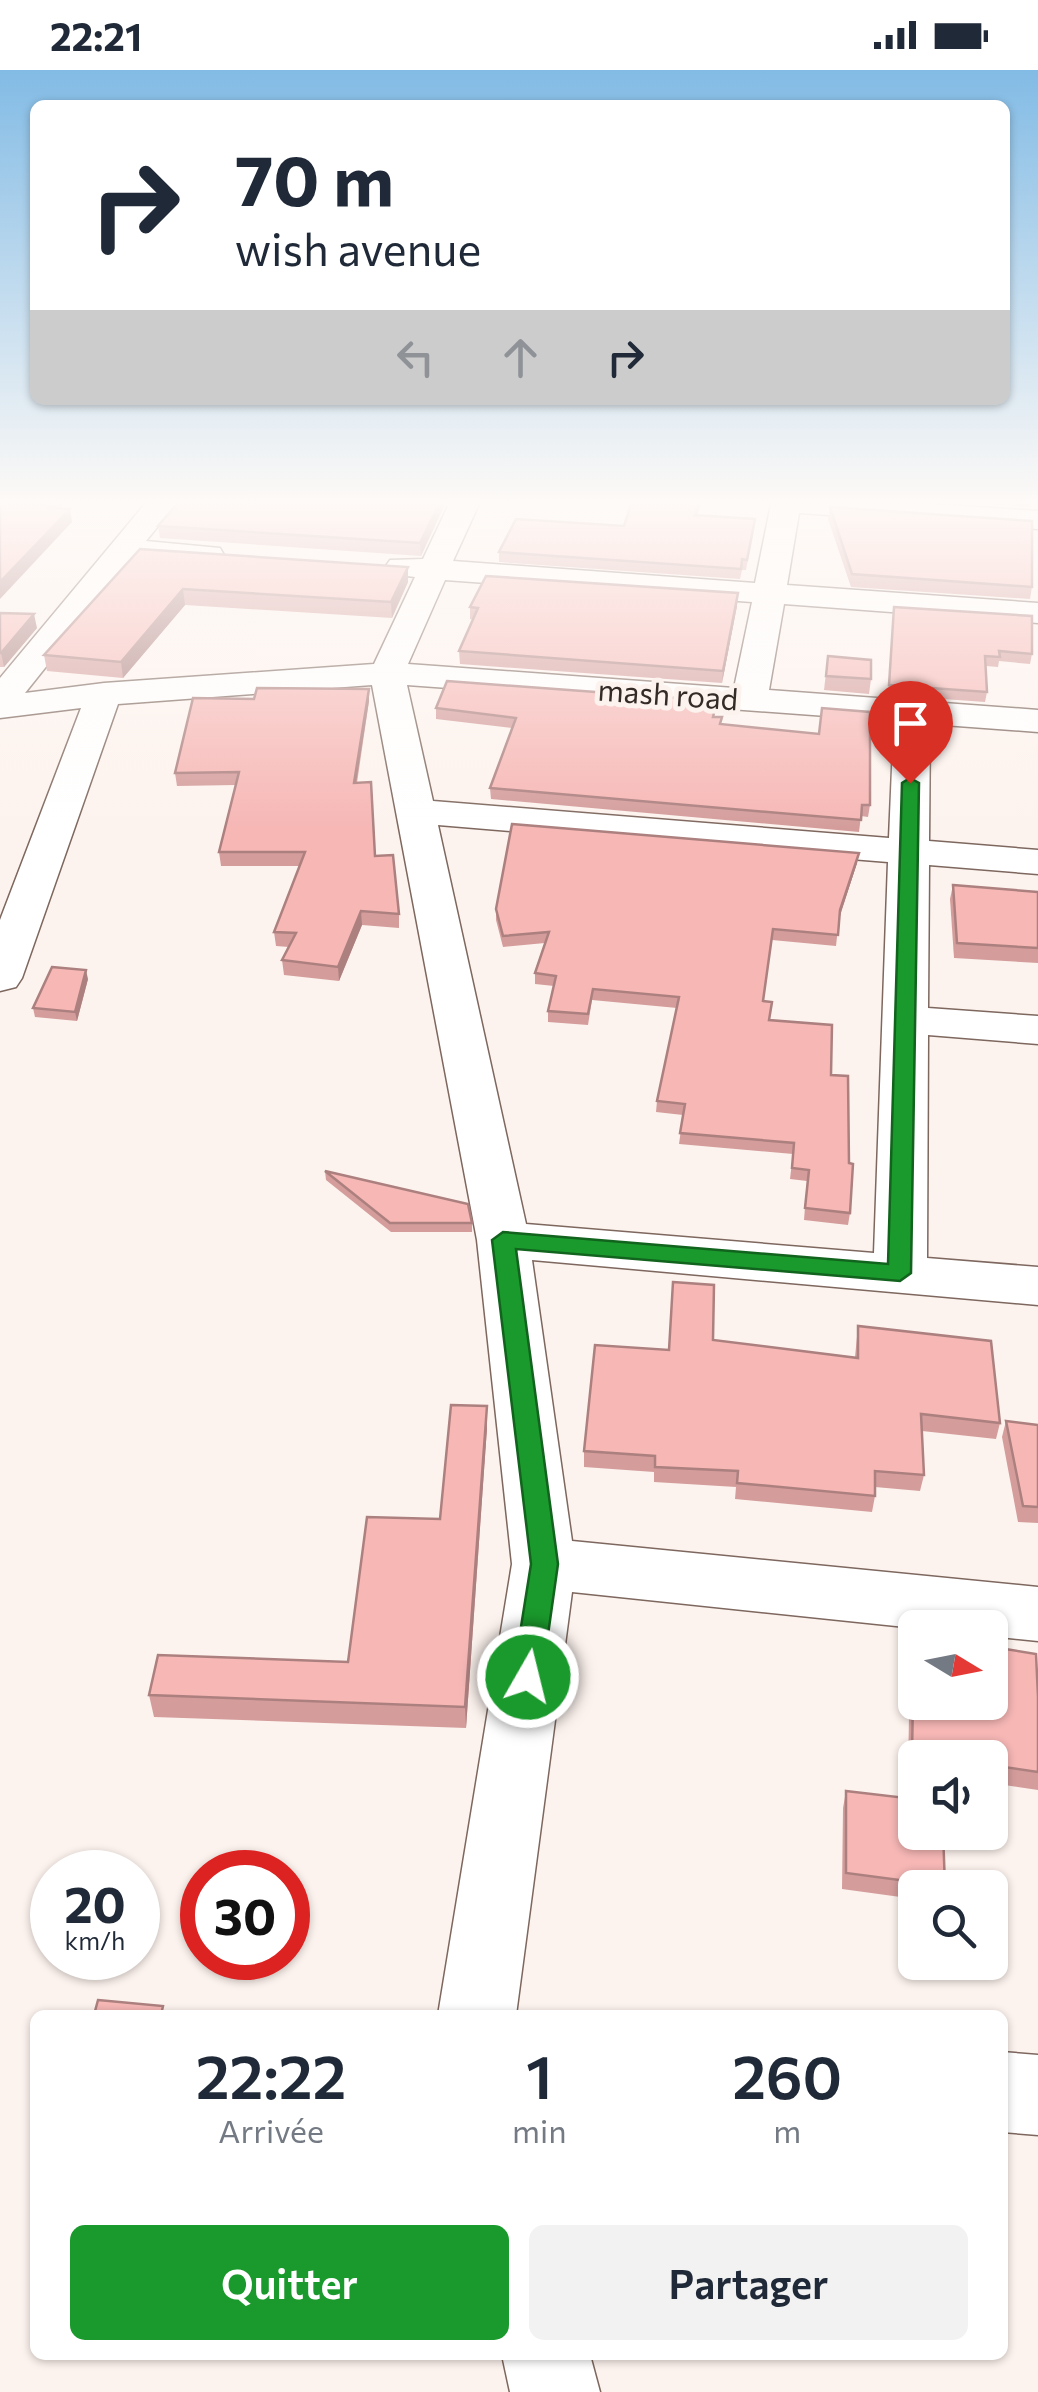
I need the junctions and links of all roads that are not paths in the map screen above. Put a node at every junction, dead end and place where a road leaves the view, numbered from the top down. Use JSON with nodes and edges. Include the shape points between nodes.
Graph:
{"nodes":[{"id":1,"x":74,"y":612,"type":"edge"},
{"id":2,"x":414,"y":612,"type":"edge"},
{"id":3,"x":766,"y":612,"type":"edge"},
{"id":4,"x":386,"y":673,"type":"junction"},
{"id":5,"x":104,"y":694,"type":"junction"},
{"id":6,"x":750,"y":699,"type":"junction"},
{"id":7,"x":0,"y":704,"type":"edge"},
{"id":8,"x":912,"y":714,"type":"junction"},
{"id":9,"x":1038,"y":721,"type":"edge"},
{"id":10,"x":414,"y":810,"type":"junction"},
{"id":11,"x":909,"y":851,"type":"junction"},
{"id":12,"x":1038,"y":862,"type":"edge"},
{"id":13,"x":0,"y":978,"type":"edge"},
{"id":14,"x":905,"y":1020,"type":"junction"},
{"id":15,"x":1038,"y":1030,"type":"edge"},
{"id":16,"x":503,"y":1240,"type":"junction"},
{"id":17,"x":900,"y":1273,"type":"junction"},
{"id":18,"x":1038,"y":1286,"type":"edge"},
{"id":19,"x":544,"y":1564,"type":"junction"},
{"id":20,"x":1038,"y":1614,"type":"edge"},
{"id":21,"x":479,"y":2010,"type":"edge"},
{"id":22,"x":1008,"y":2092,"type":"edge"},
{"id":23,"x":1038,"y":2095,"type":"edge"},
{"id":24,"x":547,"y":2360,"type":"edge"},
{"id":25,"x":555,"y":2392,"type":"edge"}],
"edges":[{"from":1,"to":7,"type":"street"},
{"from":2,"to":4,"type":"street"},
{"from":3,"to":6,"type":"street"},
{"from":4,"to":5,"type":"street","name":"mash road"},
{"from":4,"to":6,"type":"street","name":"mash road"},
{"from":4,"to":10,"type":"street"},
{"from":5,"to":7,"type":"street","name":"mash road"},
{"from":5,"to":13,"type":"street"},
{"from":6,"to":8,"type":"street","name":"mash road"},
{"from":8,"to":9,"type":"street","name":"mash road"},
{"from":8,"to":11,"type":"street"},
{"from":10,"to":11,"type":"street"},
{"from":10,"to":16,"type":"street"},
{"from":11,"to":12,"type":"street"},
{"from":11,"to":14,"type":"street"},
{"from":14,"to":15,"type":"street"},
{"from":14,"to":17,"type":"street"},
{"from":16,"to":17,"type":"street"},
{"from":16,"to":19,"type":"street"},
{"from":17,"to":18,"type":"street"},
{"from":19,"to":20,"type":"street"},
{"from":19,"to":21,"type":"street"},
{"from":22,"to":23,"type":"street"},
{"from":24,"to":25,"type":"street"}]}
